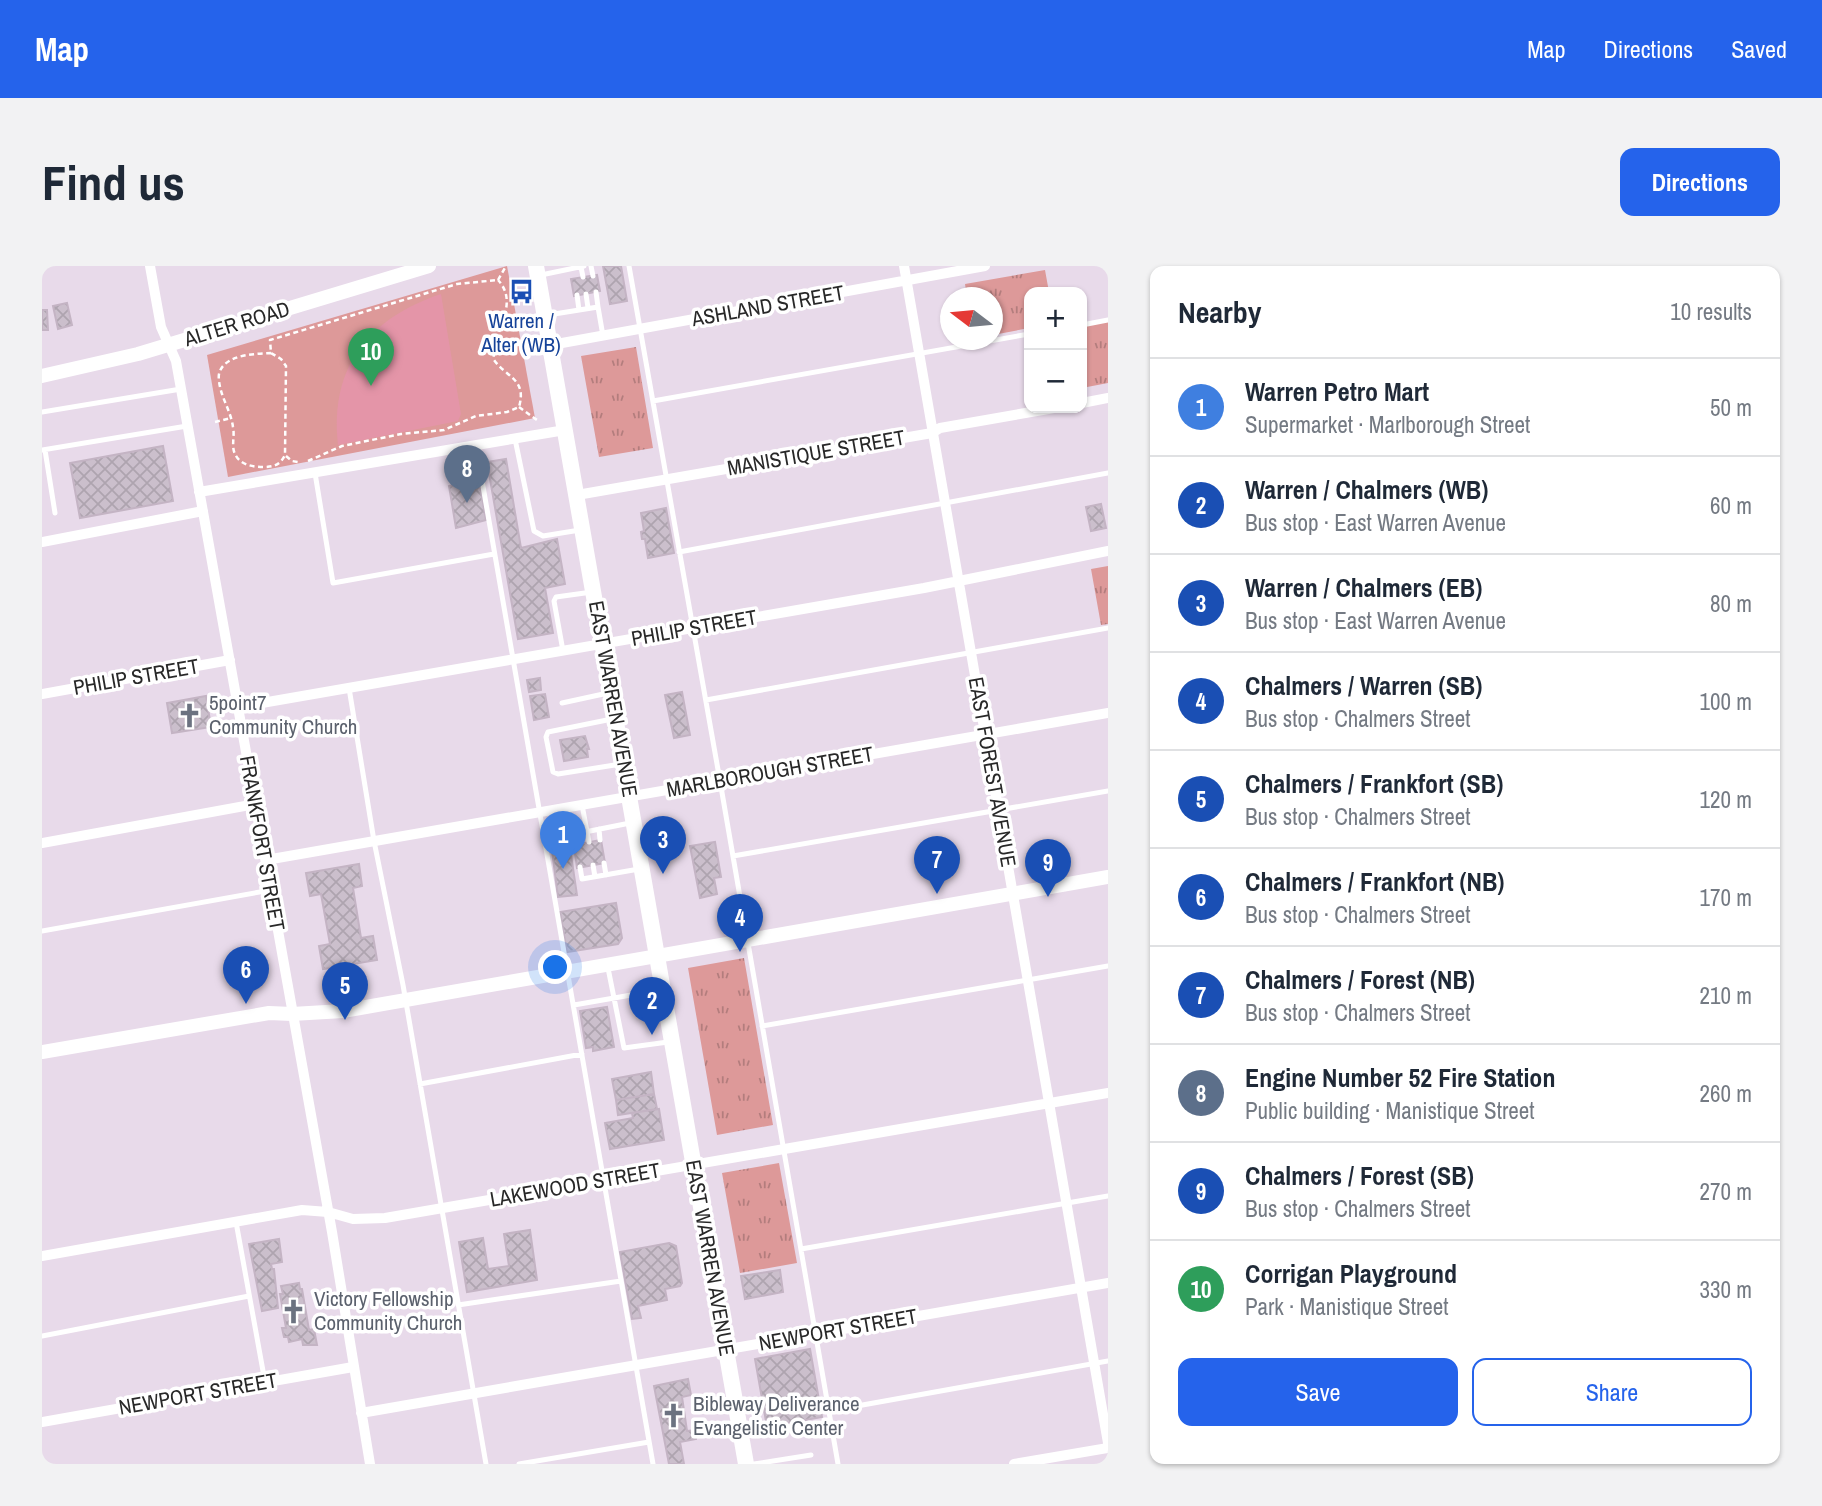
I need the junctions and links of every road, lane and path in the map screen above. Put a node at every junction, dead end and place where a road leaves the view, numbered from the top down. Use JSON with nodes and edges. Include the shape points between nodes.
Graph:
{"nodes":[{"id":1,"x":150,"y":266,"type":"edge"},
{"id":2,"x":429,"y":266,"type":"edge"},
{"id":3,"x":506,"y":266,"type":"edge"},
{"id":4,"x":583,"y":266,"type":"edge"},
{"id":5,"x":591,"y":266,"type":"edge"},
{"id":6,"x":629,"y":266,"type":"edge"},
{"id":7,"x":904,"y":266,"type":"edge"},
{"id":8,"x":985,"y":266,"type":"edge"},
{"id":9,"x":572,"y":269,"type":"junction"},
{"id":10,"x":537,"y":271,"type":"edge"},
{"id":11,"x":593,"y":276,"type":"dead end"},
{"id":12,"x":583,"y":277,"type":"dead end"},
{"id":13,"x":574,"y":279,"type":"dead end"},
{"id":14,"x":498,"y":280,"type":"junction"},
{"id":15,"x":906,"y":281,"type":"junction"},
{"id":16,"x":596,"y":292,"type":"dead end"},
{"id":17,"x":586,"y":294,"type":"dead end"},
{"id":18,"x":577,"y":295,"type":"dead end"},
{"id":19,"x":598,"y":307,"type":"junction"},
{"id":20,"x":588,"y":309,"type":"junction"},
{"id":21,"x":579,"y":310,"type":"junction"},
{"id":22,"x":545,"y":316,"type":"junction"},
{"id":23,"x":1108,"y":320,"type":"edge"},
{"id":24,"x":1087,"y":324,"type":"edge"},
{"id":25,"x":640,"y":329,"type":"junction"},
{"id":26,"x":1024,"y":335,"type":"edge"},
{"id":27,"x":603,"y":336,"type":"junction"},
{"id":28,"x":170,"y":344,"type":"junction"},
{"id":29,"x":551,"y":345,"type":"junction"},
{"id":30,"x":271,"y":353,"type":"junction"},
{"id":31,"x":919,"y":354,"type":"junction"},
{"id":32,"x":42,"y":376,"type":"edge"},
{"id":33,"x":181,"y":389,"type":"junction"},
{"id":34,"x":1108,"y":398,"type":"edge"},
{"id":35,"x":653,"y":401,"type":"junction"},
{"id":36,"x":1087,"y":402,"type":"edge"},
{"id":37,"x":519,"y":407,"type":"junction"},
{"id":38,"x":42,"y":412,"type":"edge"},
{"id":39,"x":1026,"y":413,"type":"edge"},
{"id":40,"x":231,"y":418,"type":"junction"},
{"id":41,"x":537,"y":420,"type":"dead end"},
{"id":42,"x":215,"y":422,"type":"dead end"},
{"id":43,"x":187,"y":426,"type":"junction"},
{"id":44,"x":565,"y":430,"type":"junction"},
{"id":45,"x":932,"y":433,"type":"junction"},
{"id":46,"x":515,"y":439,"type":"junction"},
{"id":47,"x":476,"y":446,"type":"junction"},
{"id":48,"x":43,"y":450,"type":"edge"},
{"id":49,"x":285,"y":455,"type":"junction"},
{"id":50,"x":315,"y":473,"type":"junction"},
{"id":51,"x":1108,"y":473,"type":"edge"},
{"id":52,"x":666,"y":480,"type":"junction"},
{"id":53,"x":199,"y":492,"type":"junction"},
{"id":54,"x":577,"y":495,"type":"junction"},
{"id":55,"x":945,"y":503,"type":"junction"},
{"id":56,"x":203,"y":511,"type":"junction"},
{"id":57,"x":55,"y":513,"type":"dead end"},
{"id":58,"x":583,"y":530,"type":"junction"},
{"id":59,"x":42,"y":542,"type":"edge"},
{"id":60,"x":1108,"y":551,"type":"edge"},
{"id":61,"x":679,"y":552,"type":"junction"},
{"id":62,"x":494,"y":554,"type":"junction"},
{"id":63,"x":958,"y":580,"type":"junction"},
{"id":64,"x":594,"y":591,"type":"junction"},
{"id":65,"x":693,"y":628,"type":"junction"},
{"id":66,"x":1108,"y":628,"type":"edge"},
{"id":67,"x":603,"y":644,"type":"junction"},
{"id":68,"x":563,"y":651,"type":"junction"},
{"id":69,"x":971,"y":652,"type":"junction"},
{"id":70,"x":230,"y":660,"type":"junction"},
{"id":71,"x":512,"y":660,"type":"junction"},
{"id":72,"x":349,"y":688,"type":"junction"},
{"id":73,"x":611,"y":692,"type":"junction"},
{"id":74,"x":42,"y":694,"type":"edge"},
{"id":75,"x":706,"y":700,"type":"junction"},
{"id":76,"x":562,"y":703,"type":"dead end"},
{"id":77,"x":239,"y":707,"type":"junction"},
{"id":78,"x":1108,"y":712,"type":"edge"},
{"id":79,"x":616,"y":718,"type":"junction"},
{"id":80,"x":985,"y":735,"type":"junction"},
{"id":81,"x":624,"y":764,"type":"junction"},
{"id":82,"x":720,"y":781,"type":"junction"},
{"id":83,"x":1108,"y":791,"type":"edge"},
{"id":84,"x":630,"y":797,"type":"junction"},
{"id":85,"x":256,"y":804,"type":"junction"},
{"id":86,"x":582,"y":805,"type":"junction"},
{"id":87,"x":999,"y":810,"type":"junction"},
{"id":88,"x":539,"y":813,"type":"junction"},
{"id":89,"x":634,"y":822,"type":"junction"},
{"id":90,"x":599,"y":829,"type":"junction"},
{"id":91,"x":587,"y":832,"type":"junction"},
{"id":92,"x":600,"y":840,"type":"dead end"},
{"id":93,"x":374,"y":841,"type":"junction"},
{"id":94,"x":589,"y":842,"type":"dead end"},
{"id":95,"x":42,"y":843,"type":"edge"},
{"id":96,"x":576,"y":844,"type":"dead end"},
{"id":97,"x":733,"y":856,"type":"junction"},
{"id":98,"x":266,"y":860,"type":"junction"},
{"id":99,"x":604,"y":863,"type":"dead end"},
{"id":100,"x":593,"y":865,"type":"dead end"},
{"id":101,"x":580,"y":867,"type":"dead end"},
{"id":102,"x":642,"y":868,"type":"junction"},
{"id":103,"x":606,"y":875,"type":"junction"},
{"id":104,"x":595,"y":877,"type":"junction"},
{"id":105,"x":1108,"y":877,"type":"edge"},
{"id":106,"x":271,"y":890,"type":"junction"},
{"id":107,"x":1013,"y":895,"type":"junction"},
{"id":108,"x":42,"y":931,"type":"edge"},
{"id":109,"x":747,"y":940,"type":"junction"},
{"id":110,"x":658,"y":956,"type":"junction"},
{"id":111,"x":608,"y":965,"type":"junction"},
{"id":112,"x":1108,"y":966,"type":"edge"},
{"id":113,"x":568,"y":972,"type":"junction"},
{"id":114,"x":1028,"y":980,"type":"junction"},
{"id":115,"x":663,"y":989,"type":"junction"},
{"id":116,"x":614,"y":998,"type":"junction"},
{"id":117,"x":406,"y":1000,"type":"junction"},
{"id":118,"x":573,"y":1004,"type":"junction"},
{"id":119,"x":292,"y":1014,"type":"junction"},
{"id":120,"x":762,"y":1026,"type":"junction"},
{"id":121,"x":673,"y":1042,"type":"junction"},
{"id":122,"x":42,"y":1052,"type":"edge"},
{"id":123,"x":582,"y":1054,"type":"junction"},
{"id":124,"x":420,"y":1084,"type":"junction"},
{"id":125,"x":1108,"y":1093,"type":"edge"},
{"id":126,"x":1049,"y":1103,"type":"junction"},
{"id":127,"x":783,"y":1149,"type":"junction"},
{"id":128,"x":694,"y":1165,"type":"junction"},
{"id":129,"x":603,"y":1180,"type":"junction"},
{"id":130,"x":1108,"y":1196,"type":"edge"},
{"id":131,"x":1066,"y":1204,"type":"junction"},
{"id":132,"x":441,"y":1208,"type":"junction"},
{"id":133,"x":328,"y":1212,"type":"junction"},
{"id":134,"x":236,"y":1222,"type":"junction"},
{"id":135,"x":801,"y":1249,"type":"junction"},
{"id":136,"x":42,"y":1256,"type":"edge"},
{"id":137,"x":621,"y":1281,"type":"junction"},
{"id":138,"x":1108,"y":1283,"type":"edge"},
{"id":139,"x":1081,"y":1288,"type":"junction"},
{"id":140,"x":249,"y":1296,"type":"junction"},
{"id":141,"x":458,"y":1305,"type":"junction"},
{"id":142,"x":816,"y":1334,"type":"junction"},
{"id":143,"x":42,"y":1336,"type":"edge"},
{"id":144,"x":726,"y":1350,"type":"junction"},
{"id":145,"x":1108,"y":1361,"type":"edge"},
{"id":146,"x":1094,"y":1363,"type":"junction"},
{"id":147,"x":636,"y":1365,"type":"junction"},
{"id":148,"x":353,"y":1367,"type":"junction"},
{"id":149,"x":265,"y":1382,"type":"junction"},
{"id":150,"x":474,"y":1394,"type":"junction"},
{"id":151,"x":829,"y":1411,"type":"junction"},
{"id":152,"x":361,"y":1413,"type":"junction"},
{"id":153,"x":42,"y":1422,"type":"edge"},
{"id":154,"x":649,"y":1442,"type":"junction"},
{"id":155,"x":1108,"y":1445,"type":"edge"},
{"id":156,"x":811,"y":1455,"type":"dead end"},
{"id":157,"x":370,"y":1464,"type":"edge"},
{"id":158,"x":486,"y":1464,"type":"edge"},
{"id":159,"x":519,"y":1464,"type":"edge"},
{"id":160,"x":653,"y":1464,"type":"edge"},
{"id":161,"x":746,"y":1464,"type":"edge"},
{"id":162,"x":754,"y":1464,"type":"edge"},
{"id":163,"x":838,"y":1464,"type":"edge"},
{"id":164,"x":1014,"y":1464,"type":"edge"}],
"edges":[{"from":1,"to":28,"type":"street","name":"FRANKFORT STREET","via":[[161,327]]},
{"from":2,"to":28,"type":"street","name":"ALTER ROAD"},
{"from":3,"to":14,"type":"path"},
{"from":4,"to":9,"type":"lane"},
{"from":4,"to":12,"type":"lane"},
{"from":5,"to":11,"type":"lane"},
{"from":6,"to":25,"type":"lane"},
{"from":7,"to":15,"type":"street","name":"EAST FOREST AVENUE"},
{"from":8,"to":15,"type":"street","name":"ASHLAND STREET"},
{"from":9,"to":10,"type":"lane"},
{"from":9,"to":13,"type":"lane"},
{"from":10,"to":22,"type":"main road","name":"EAST WARREN AVENUE"},
{"from":14,"to":30,"type":"path","via":[[457,284],[270,340]]},
{"from":14,"to":37,"type":"path","via":[[507,301],[494,355],[517,383],[522,396]]},
{"from":15,"to":25,"type":"street","name":"ASHLAND STREET"},
{"from":15,"to":31,"type":"street","name":"EAST FOREST AVENUE"},
{"from":16,"to":19,"type":"lane"},
{"from":17,"to":20,"type":"lane"},
{"from":18,"to":21,"type":"lane"},
{"from":19,"to":20,"type":"lane"},
{"from":19,"to":27,"type":"lane"},
{"from":20,"to":21,"type":"lane"},
{"from":21,"to":22,"type":"lane"},
{"from":22,"to":29,"type":"main road","name":"EAST WARREN AVENUE"},
{"from":23,"to":24,"type":"lane"},
{"from":25,"to":27,"type":"street","name":"ASHLAND STREET"},
{"from":25,"to":35,"type":"lane"},
{"from":26,"to":31,"type":"lane"},
{"from":27,"to":29,"type":"street","name":"ASHLAND STREET"},
{"from":28,"to":32,"type":"street","name":"ALTER ROAD"},
{"from":28,"to":33,"type":"street","name":"FRANKFORT STREET"},
{"from":29,"to":44,"type":"main road","name":"EAST WARREN AVENUE"},
{"from":30,"to":40,"type":"path","via":[[242,356],[221,368],[218,379]]},
{"from":30,"to":49,"type":"path","via":[[286,366]]},
{"from":31,"to":35,"type":"lane"},
{"from":31,"to":45,"type":"street","name":"EAST FOREST AVENUE"},
{"from":33,"to":38,"type":"lane"},
{"from":33,"to":43,"type":"street","name":"FRANKFORT STREET"},
{"from":34,"to":36,"type":"street"},
{"from":35,"to":52,"type":"lane"},
{"from":37,"to":41,"type":"path"},
{"from":37,"to":49,"type":"path","via":[[476,416],[444,430],[342,446],[307,461],[296,463]]},
{"from":39,"to":45,"type":"street","name":"MANISTIQUE STREET"},
{"from":40,"to":42,"type":"path"},
{"from":40,"to":49,"type":"path","via":[[235,455],[240,461],[274,466]]},
{"from":43,"to":48,"type":"lane"},
{"from":43,"to":53,"type":"street","name":"FRANKFORT STREET"},
{"from":44,"to":46,"type":"street"},
{"from":44,"to":54,"type":"main road","name":"EAST WARREN AVENUE"},
{"from":45,"to":52,"type":"street","name":"MANISTIQUE STREET"},
{"from":45,"to":55,"type":"street","name":"EAST FOREST AVENUE"},
{"from":46,"to":47,"type":"street"},
{"from":46,"to":58,"type":"lane","via":[[534,531],[543,536]]},
{"from":47,"to":50,"type":"street"},
{"from":47,"to":62,"type":"lane"},
{"from":48,"to":57,"type":"lane"},
{"from":50,"to":53,"type":"street"},
{"from":50,"to":62,"type":"lane","via":[[333,583]]},
{"from":51,"to":55,"type":"lane"},
{"from":52,"to":54,"type":"street","name":"MANISTIQUE STREET"},
{"from":52,"to":61,"type":"lane"},
{"from":53,"to":56,"type":"street","name":"FRANKFORT STREET"},
{"from":54,"to":58,"type":"main road","name":"EAST WARREN AVENUE"},
{"from":55,"to":61,"type":"lane"},
{"from":55,"to":63,"type":"street","name":"EAST FOREST AVENUE"},
{"from":56,"to":59,"type":"street"},
{"from":56,"to":70,"type":"street","name":"FRANKFORT STREET"},
{"from":58,"to":64,"type":"main road","name":"EAST WARREN AVENUE"},
{"from":60,"to":63,"type":"street","name":"PHILIP STREET"},
{"from":61,"to":65,"type":"lane"},
{"from":62,"to":71,"type":"lane"},
{"from":63,"to":65,"type":"street","name":"PHILIP STREET"},
{"from":63,"to":69,"type":"street","name":"EAST FOREST AVENUE"},
{"from":64,"to":67,"type":"main road","name":"EAST WARREN AVENUE"},
{"from":64,"to":68,"type":"lane","via":[[556,597]]},
{"from":65,"to":67,"type":"street","name":"PHILIP STREET"},
{"from":65,"to":75,"type":"lane"},
{"from":66,"to":69,"type":"lane"},
{"from":67,"to":68,"type":"street","name":"PHILIP STREET"},
{"from":67,"to":73,"type":"main road","name":"EAST WARREN AVENUE"},
{"from":68,"to":71,"type":"street","name":"PHILIP STREET"},
{"from":69,"to":75,"type":"lane"},
{"from":69,"to":80,"type":"street","name":"EAST FOREST AVENUE"},
{"from":70,"to":74,"type":"street","name":"PHILIP STREET"},
{"from":70,"to":77,"type":"street","name":"FRANKFORT STREET"},
{"from":71,"to":72,"type":"street","name":"PHILIP STREET"},
{"from":71,"to":88,"type":"lane"},
{"from":72,"to":77,"type":"street","name":"PHILIP STREET"},
{"from":72,"to":93,"type":"lane"},
{"from":73,"to":76,"type":"lane"},
{"from":73,"to":79,"type":"main road","name":"EAST WARREN AVENUE"},
{"from":75,"to":82,"type":"lane"},
{"from":77,"to":85,"type":"street","name":"FRANKFORT STREET"},
{"from":78,"to":80,"type":"street","name":"MARLBOROUGH STREET"},
{"from":79,"to":81,"type":"main road","name":"EAST WARREN AVENUE"},
{"from":79,"to":81,"type":"lane","via":[[548,732],[548,749],[553,772],[558,774]]},
{"from":80,"to":82,"type":"street","name":"MARLBOROUGH STREET"},
{"from":80,"to":87,"type":"street","name":"EAST FOREST AVENUE"},
{"from":81,"to":84,"type":"main road","name":"EAST WARREN AVENUE"},
{"from":82,"to":84,"type":"street","name":"MARLBOROUGH STREET"},
{"from":82,"to":97,"type":"lane"},
{"from":83,"to":87,"type":"lane"},
{"from":84,"to":86,"type":"street","name":"MARLBOROUGH STREET"},
{"from":84,"to":89,"type":"main road","name":"EAST WARREN AVENUE"},
{"from":85,"to":95,"type":"street"},
{"from":85,"to":98,"type":"street","name":"FRANKFORT STREET"},
{"from":86,"to":88,"type":"street","name":"MARLBOROUGH STREET"},
{"from":86,"to":91,"type":"lane"},
{"from":87,"to":97,"type":"lane"},
{"from":87,"to":107,"type":"street","name":"EAST FOREST AVENUE"},
{"from":88,"to":93,"type":"street","name":"MARLBOROUGH STREET"},
{"from":88,"to":113,"type":"lane"},
{"from":89,"to":90,"type":"lane"},
{"from":89,"to":102,"type":"main road","name":"EAST WARREN AVENUE"},
{"from":90,"to":91,"type":"lane"},
{"from":90,"to":92,"type":"lane"},
{"from":91,"to":94,"type":"lane"},
{"from":91,"to":96,"type":"lane","via":[[575,834]]},
{"from":93,"to":98,"type":"street","name":"MARLBOROUGH STREET"},
{"from":93,"to":117,"type":"lane"},
{"from":97,"to":109,"type":"lane"},
{"from":98,"to":106,"type":"street","name":"FRANKFORT STREET"},
{"from":99,"to":103,"type":"lane"},
{"from":100,"to":104,"type":"lane"},
{"from":101,"to":104,"type":"lane","via":[[582,879]]},
{"from":102,"to":103,"type":"lane"},
{"from":102,"to":110,"type":"main road","name":"EAST WARREN AVENUE"},
{"from":103,"to":104,"type":"lane"},
{"from":105,"to":107,"type":"street"},
{"from":106,"to":108,"type":"lane"},
{"from":106,"to":119,"type":"street","name":"FRANKFORT STREET"},
{"from":107,"to":109,"type":"street"},
{"from":107,"to":114,"type":"street","name":"EAST FOREST AVENUE"},
{"from":109,"to":110,"type":"street"},
{"from":109,"to":120,"type":"lane"},
{"from":110,"to":111,"type":"street"},
{"from":110,"to":115,"type":"main road","name":"EAST WARREN AVENUE"},
{"from":111,"to":113,"type":"street"},
{"from":111,"to":116,"type":"lane"},
{"from":112,"to":114,"type":"lane"},
{"from":113,"to":117,"type":"street"},
{"from":113,"to":118,"type":"lane"},
{"from":114,"to":120,"type":"lane"},
{"from":114,"to":126,"type":"street","name":"EAST FOREST AVENUE"},
{"from":115,"to":116,"type":"lane"},
{"from":115,"to":121,"type":"main road","name":"EAST WARREN AVENUE"},
{"from":116,"to":118,"type":"lane"},
{"from":116,"to":121,"type":"lane","via":[[624,1048]]},
{"from":117,"to":119,"type":"street"},
{"from":117,"to":124,"type":"lane"},
{"from":118,"to":123,"type":"lane"},
{"from":119,"to":122,"type":"street","via":[[269,1013]]},
{"from":119,"to":133,"type":"street","name":"FRANKFORT STREET"},
{"from":120,"to":127,"type":"lane"},
{"from":121,"to":128,"type":"main road","name":"EAST WARREN AVENUE"},
{"from":123,"to":124,"type":"lane"},
{"from":123,"to":129,"type":"lane"},
{"from":124,"to":132,"type":"lane"},
{"from":125,"to":126,"type":"street","name":"LAKEWOOD STREET"},
{"from":126,"to":127,"type":"street","name":"LAKEWOOD STREET"},
{"from":126,"to":131,"type":"street","name":"EAST FOREST AVENUE"},
{"from":127,"to":128,"type":"street","name":"LAKEWOOD STREET"},
{"from":127,"to":135,"type":"lane"},
{"from":128,"to":129,"type":"street","name":"LAKEWOOD STREET"},
{"from":128,"to":144,"type":"main road","name":"EAST WARREN AVENUE"},
{"from":129,"to":132,"type":"street","name":"LAKEWOOD STREET"},
{"from":129,"to":137,"type":"lane"},
{"from":130,"to":131,"type":"lane"},
{"from":131,"to":135,"type":"lane"},
{"from":131,"to":139,"type":"street","name":"EAST FOREST AVENUE"},
{"from":132,"to":133,"type":"street","name":"LAKEWOOD STREET","via":[[385,1218],[353,1219]]},
{"from":132,"to":141,"type":"lane"},
{"from":133,"to":134,"type":"street","name":"LAKEWOOD STREET","via":[[302,1210]]},
{"from":133,"to":148,"type":"street","name":"FRANKFORT STREET"},
{"from":134,"to":136,"type":"street","name":"LAKEWOOD STREET"},
{"from":134,"to":140,"type":"lane"},
{"from":135,"to":142,"type":"lane"},
{"from":137,"to":141,"type":"lane"},
{"from":137,"to":147,"type":"lane"},
{"from":138,"to":139,"type":"street","name":"NEWPORT STREET"},
{"from":139,"to":142,"type":"street","name":"NEWPORT STREET"},
{"from":139,"to":146,"type":"street","name":"EAST FOREST AVENUE"},
{"from":140,"to":143,"type":"lane"},
{"from":140,"to":149,"type":"lane"},
{"from":141,"to":150,"type":"lane"},
{"from":142,"to":144,"type":"street","name":"NEWPORT STREET"},
{"from":142,"to":151,"type":"lane"},
{"from":144,"to":147,"type":"street","name":"NEWPORT STREET"},
{"from":144,"to":161,"type":"main road","name":"EAST WARREN AVENUE"},
{"from":145,"to":146,"type":"lane"},
{"from":146,"to":151,"type":"lane"},
{"from":146,"to":155,"type":"street","name":"EAST FOREST AVENUE"},
{"from":147,"to":150,"type":"street","name":"NEWPORT STREET"},
{"from":147,"to":154,"type":"lane"},
{"from":148,"to":149,"type":"street","name":"NEWPORT STREET"},
{"from":148,"to":152,"type":"street","name":"FRANKFORT STREET"},
{"from":149,"to":153,"type":"street","name":"NEWPORT STREET"},
{"from":150,"to":152,"type":"street","name":"NEWPORT STREET"},
{"from":150,"to":158,"type":"lane"},
{"from":151,"to":163,"type":"lane"},
{"from":152,"to":157,"type":"street","name":"FRANKFORT STREET"},
{"from":154,"to":159,"type":"lane"},
{"from":154,"to":160,"type":"lane"},
{"from":155,"to":164,"type":"street"},
{"from":156,"to":162,"type":"lane"}]}
